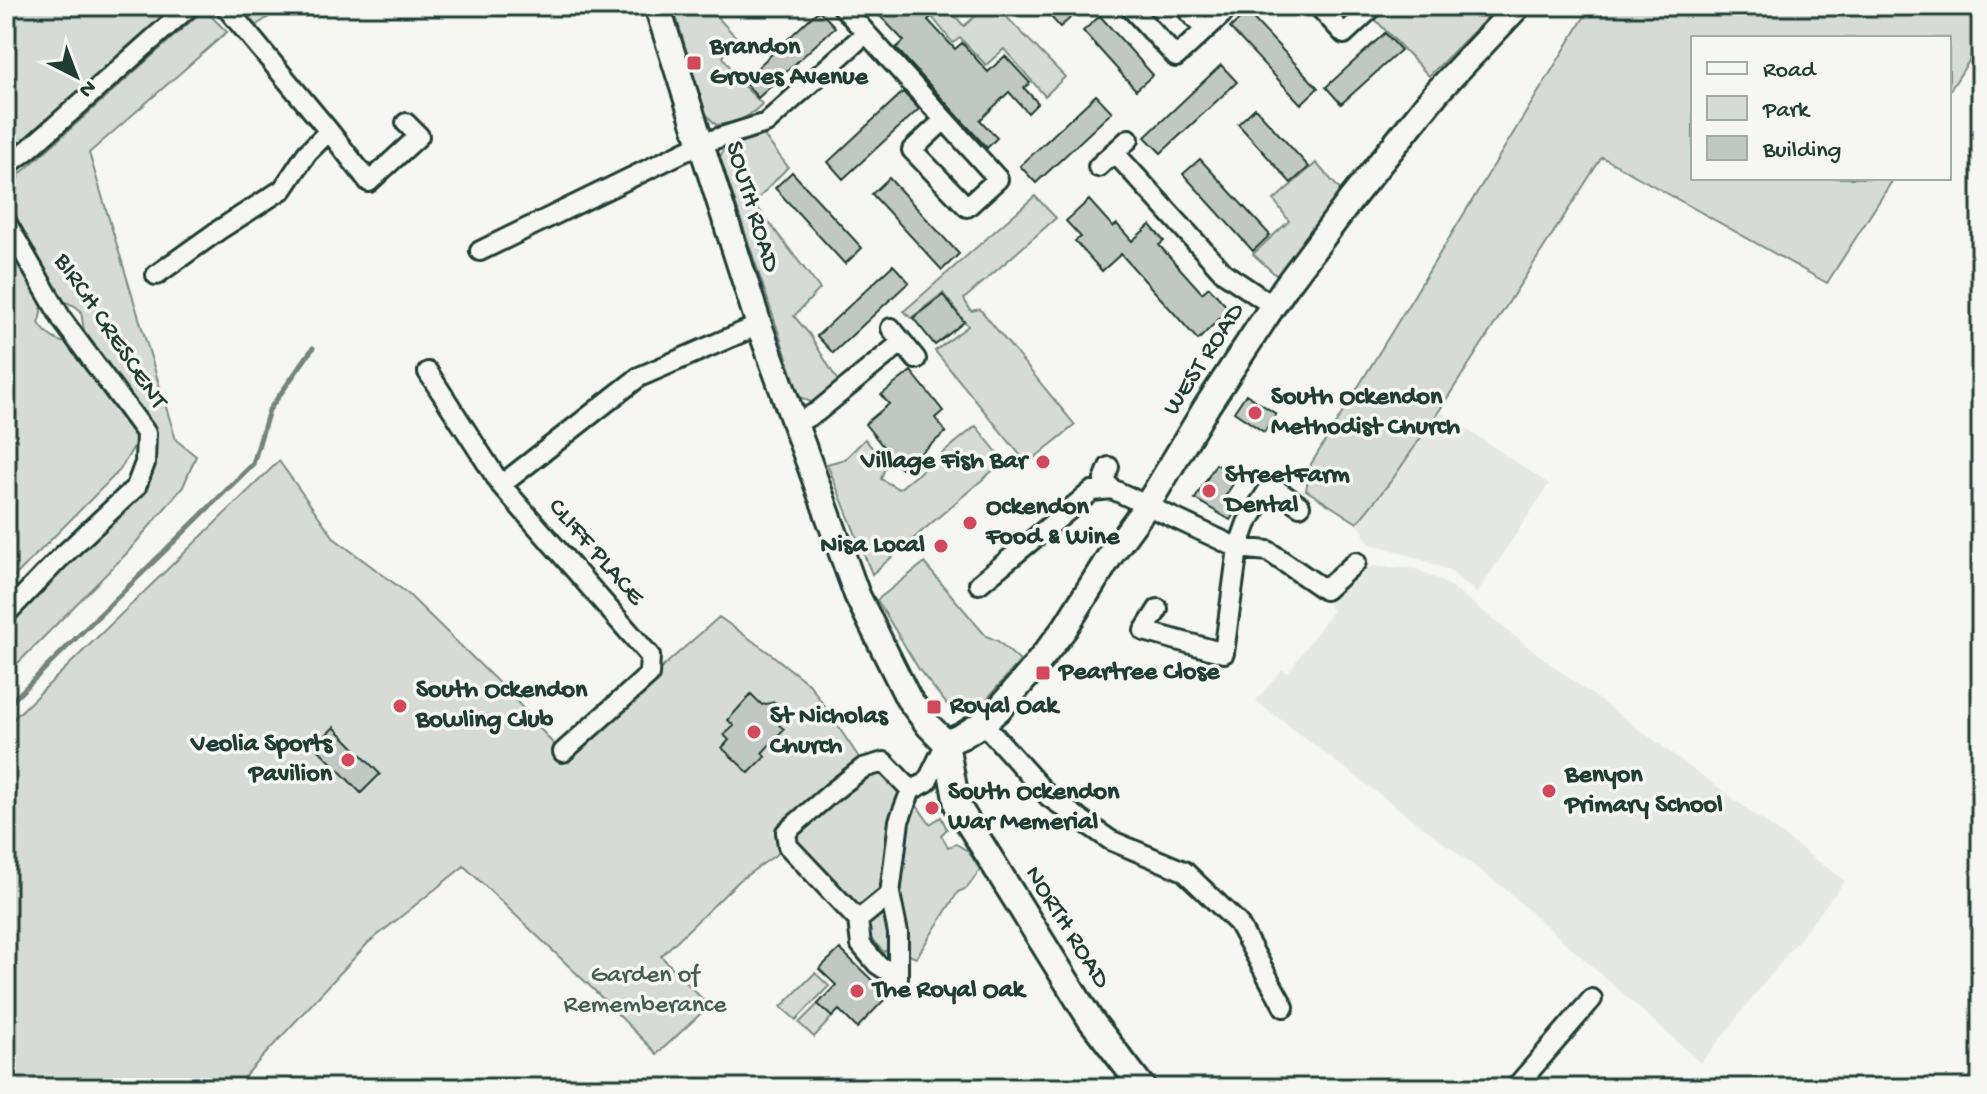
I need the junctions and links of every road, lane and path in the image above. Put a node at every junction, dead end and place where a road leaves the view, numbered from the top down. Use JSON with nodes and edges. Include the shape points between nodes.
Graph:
{"nodes":[{"id":1,"x":190,"y":6,"type":"edge"},
{"id":2,"x":225,"y":6,"type":"edge"},
{"id":3,"x":657,"y":6,"type":"edge"},
{"id":4,"x":842,"y":6,"type":"edge"},
{"id":5,"x":1129,"y":6,"type":"edge"},
{"id":6,"x":1184,"y":6,"type":"edge"},
{"id":7,"x":1231,"y":6,"type":"edge"},
{"id":8,"x":1318,"y":6,"type":"edge"},
{"id":9,"x":1374,"y":6,"type":"edge"},
{"id":10,"x":1518,"y":6,"type":"edge"},
{"id":11,"x":1205,"y":30,"type":"junction"},
{"id":12,"x":866,"y":33,"type":"junction"},
{"id":13,"x":944,"y":120,"type":"junction"},
{"id":14,"x":406,"y":123,"type":"dead end"},
{"id":15,"x":329,"y":131,"type":"junction"},
{"id":16,"x":1129,"y":139,"type":"dead end"},
{"id":17,"x":702,"y":143,"type":"junction"},
{"id":18,"x":1114,"y":152,"type":"junction"},
{"id":19,"x":6,"y":166,"type":"edge"},
{"id":20,"x":1098,"y":167,"type":"dead end"},
{"id":21,"x":6,"y":222,"type":"edge"},
{"id":22,"x":480,"y":251,"type":"dead end"},
{"id":23,"x":156,"y":275,"type":"dead end"},
{"id":24,"x":1273,"y":306,"type":"junction"},
{"id":25,"x":759,"y":325,"type":"junction"},
{"id":26,"x":916,"y":359,"type":"dead end"},
{"id":27,"x":428,"y":372,"type":"dead end"},
{"id":28,"x":795,"y":424,"type":"junction"},
{"id":29,"x":1109,"y":467,"type":"dead end"},
{"id":30,"x":501,"y":485,"type":"junction"},
{"id":31,"x":1112,"y":489,"type":"junction"},
{"id":32,"x":1148,"y":504,"type":"junction"},
{"id":33,"x":1300,"y":506,"type":"dead end"},
{"id":34,"x":1238,"y":548,"type":"junction"},
{"id":35,"x":1356,"y":562,"type":"dead end"},
{"id":36,"x":979,"y":584,"type":"dead end"},
{"id":37,"x":1158,"y":609,"type":"dead end"},
{"id":38,"x":6,"y":614,"type":"edge"},
{"id":39,"x":983,"y":723,"type":"junction"},
{"id":40,"x":946,"y":743,"type":"junction"},
{"id":41,"x":563,"y":752,"type":"dead end"},
{"id":42,"x":911,"y":790,"type":"junction"},
{"id":43,"x":890,"y":894,"type":"junction"},
{"id":44,"x":858,"y":920,"type":"junction"},
{"id":45,"x":1592,"y":999,"type":"dead end"},
{"id":46,"x":1284,"y":1007,"type":"dead end"},
{"id":47,"x":1143,"y":1088,"type":"edge"},
{"id":48,"x":1515,"y":1088,"type":"edge"}],
"edges":[{"from":1,"to":19,"type":"street"},
{"from":2,"to":15,"type":"street"},
{"from":3,"to":17,"type":"main road","name":"SOUTH ROAD"},
{"from":4,"to":12,"type":"street"},
{"from":5,"to":11,"type":"street","via":[[1176,57]]},
{"from":6,"to":11,"type":"street"},
{"from":7,"to":11,"type":"street"},
{"from":8,"to":9,"type":"street","via":[[1344,34]]},
{"from":10,"to":24,"type":"main road","name":"WEST ROAD","via":[[1437,92]]},
{"from":12,"to":13,"type":"street"},
{"from":12,"to":17,"type":"street","via":[[766,123]]},
{"from":13,"to":13,"type":"street","via":[[998,179],[967,207],[912,150]]},
{"from":14,"to":15,"type":"street","via":[[419,136],[369,182]]},
{"from":15,"to":23,"type":"street","via":[[283,189]]},
{"from":16,"to":18,"type":"street"},
{"from":17,"to":22,"type":"street"},
{"from":17,"to":25,"type":"main road","name":"SOUTH ROAD"},
{"from":18,"to":20,"type":"street"},
{"from":18,"to":24,"type":"street","via":[[1224,273]]},
{"from":21,"to":38,"type":"street","name":"BIRCH CRESCENT","via":[[63,321],[146,433],[145,463],[136,487]]},
{"from":24,"to":32,"type":"main road","name":"WEST ROAD"},
{"from":25,"to":28,"type":"main road","name":"SOUTH ROAD"},
{"from":25,"to":30,"type":"street","via":[[639,377]]},
{"from":26,"to":28,"type":"street","via":[[896,335],[817,412]]},
{"from":27,"to":30,"type":"street","name":"CLIFF PLACE"},
{"from":28,"to":40,"type":"main road","name":"SOUTH ROAD","via":[[857,595],[908,698]]},
{"from":29,"to":31,"type":"street","via":[[1104,480]]},
{"from":30,"to":41,"type":"street","name":"CLIFF PLACE","via":[[650,656],[649,675]]},
{"from":31,"to":32,"type":"street"},
{"from":31,"to":36,"type":"street","via":[[1092,491]]},
{"from":32,"to":34,"type":"street"},
{"from":32,"to":39,"type":"main road","name":"WEST ROAD","via":[[1057,638]]},
{"from":33,"to":34,"type":"street","via":[[1271,486]]},
{"from":34,"to":35,"type":"street","via":[[1268,551],[1325,590]]},
{"from":34,"to":37,"type":"street","via":[[1224,653],[1144,631]]},
{"from":39,"to":40,"type":"main road","name":"WEST ROAD"},
{"from":39,"to":46,"type":"street","via":[[1049,797],[1110,840],[1184,871],[1238,923]]},
{"from":40,"to":42,"type":"street","via":[[927,782]]},
{"from":40,"to":47,"type":"main road","name":"NORTH ROAD","via":[[957,805],[1090,1019]]},
{"from":42,"to":43,"type":"street","via":[[899,821]]},
{"from":42,"to":44,"type":"street","via":[[884,762],[863,768],[786,832],[788,846]]},
{"from":43,"to":44,"type":"street"},
{"from":43,"to":44,"type":"street","via":[[898,933],[898,978],[861,945]]},
{"from":45,"to":48,"type":"street"}]}
